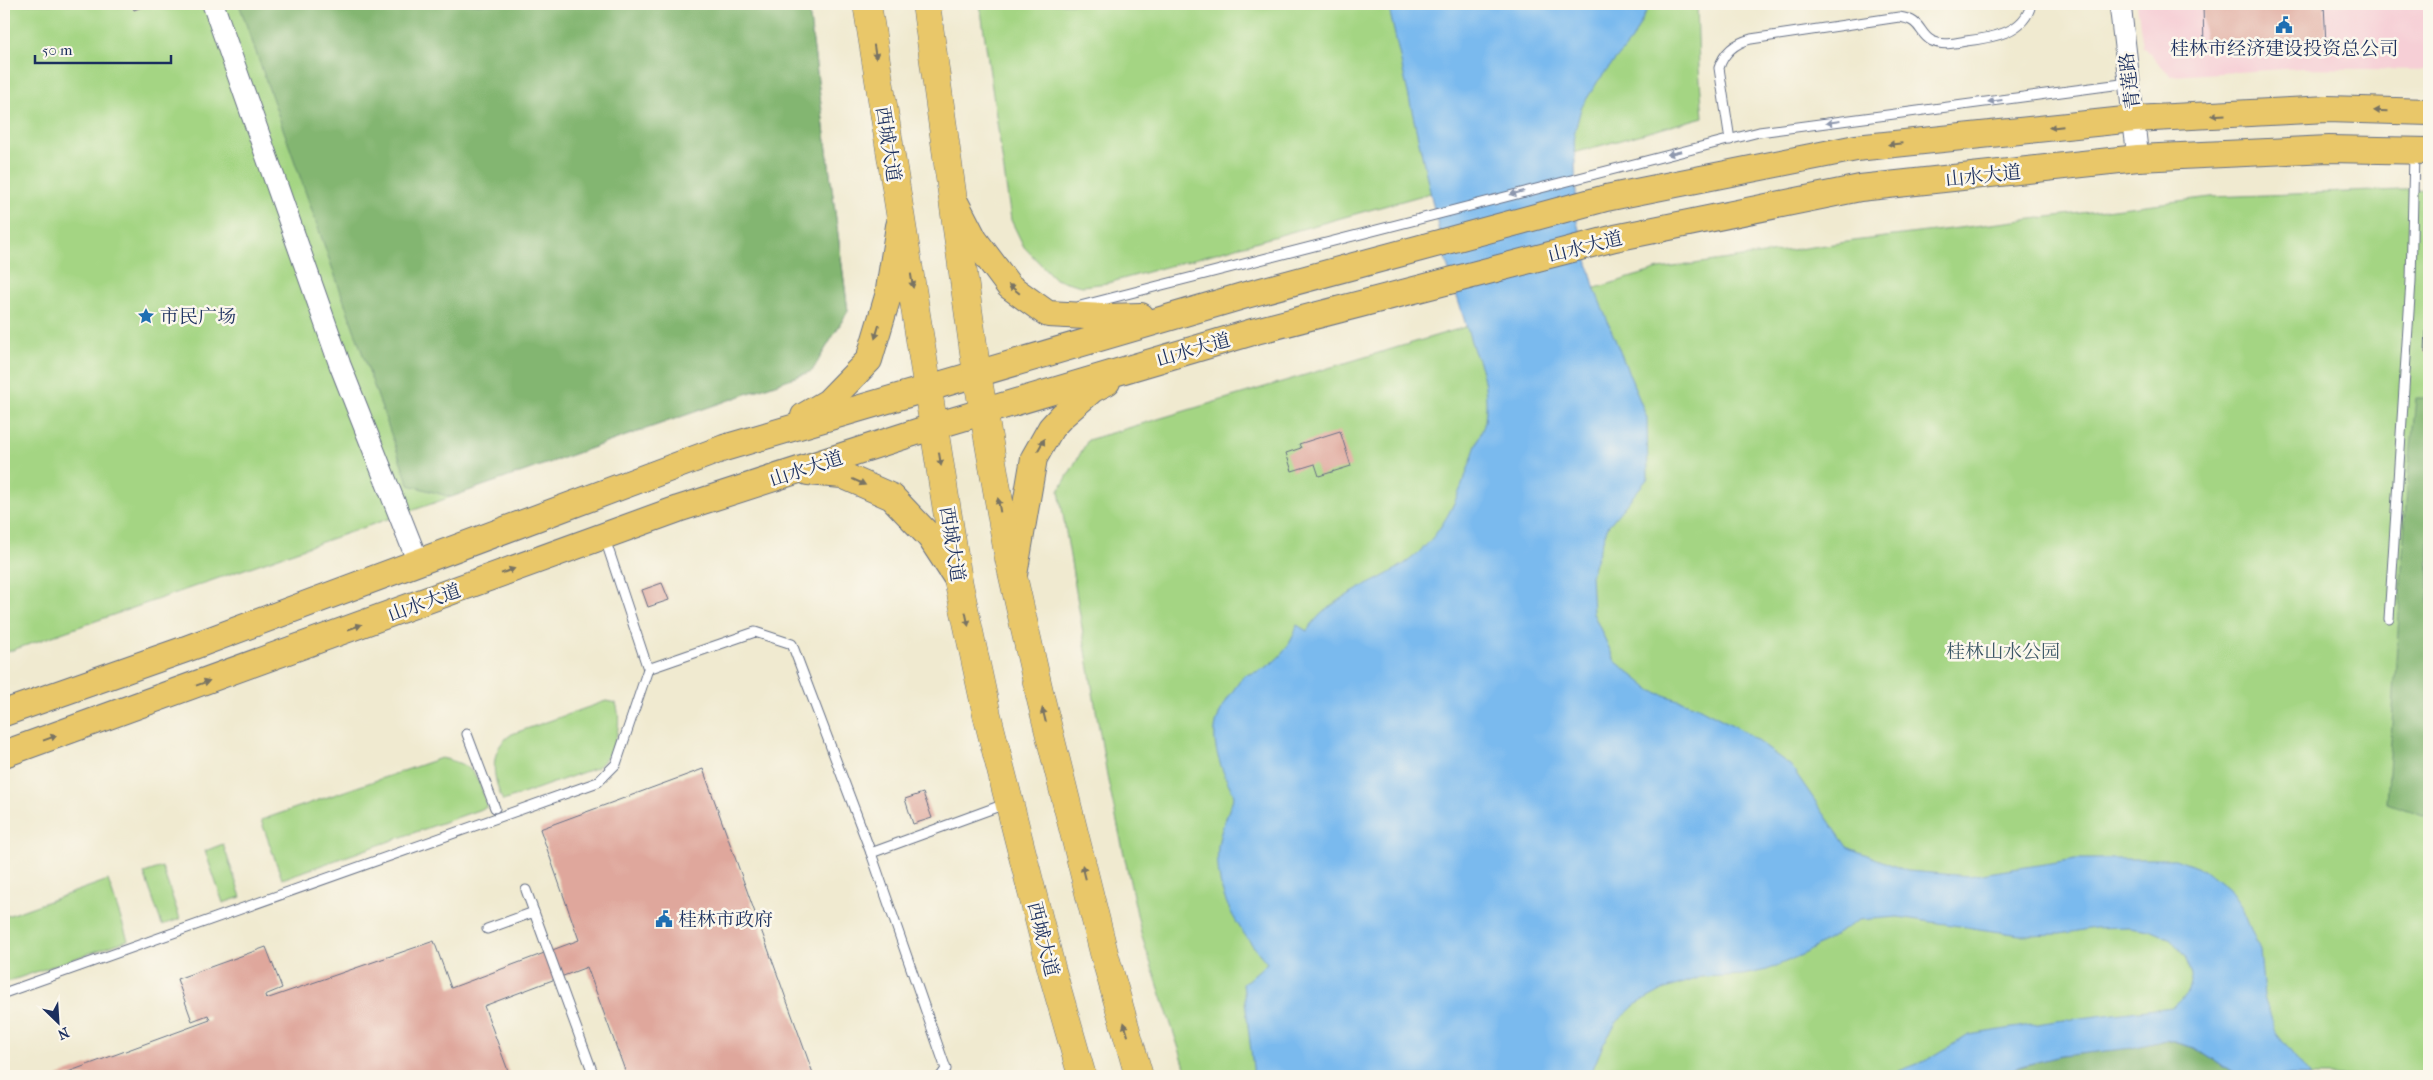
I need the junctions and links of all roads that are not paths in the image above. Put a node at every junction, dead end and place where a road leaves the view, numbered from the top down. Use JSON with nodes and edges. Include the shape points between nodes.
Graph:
{"nodes":[{"id":1,"x":213,"y":4,"type":"edge"},
{"id":2,"x":867,"y":4,"type":"edge"},
{"id":3,"x":926,"y":4,"type":"edge"},
{"id":4,"x":2031,"y":4,"type":"edge"},
{"id":5,"x":2120,"y":4,"type":"edge"},
{"id":6,"x":2130,"y":83,"type":"junction"},
{"id":7,"x":2429,"y":112,"type":"edge"},
{"id":8,"x":2134,"y":119,"type":"junction"},
{"id":9,"x":1730,"y":140,"type":"junction"},
{"id":10,"x":2422,"y":151,"type":"edge"},
{"id":11,"x":2138,"y":158,"type":"junction"},
{"id":12,"x":952,"y":197,"type":"junction"},
{"id":13,"x":901,"y":216,"type":"junction"},
{"id":14,"x":1048,"y":314,"type":"junction"},
{"id":15,"x":1176,"y":315,"type":"junction"},
{"id":16,"x":1147,"y":363,"type":"junction"},
{"id":17,"x":977,"y":374,"type":"junction"},
{"id":18,"x":929,"y":387,"type":"junction"},
{"id":19,"x":983,"y":411,"type":"junction"},
{"id":20,"x":934,"y":426,"type":"junction"},
{"id":21,"x":780,"y":431,"type":"junction"},
{"id":22,"x":795,"y":472,"type":"junction"},
{"id":23,"x":604,"y":536,"type":"junction"},
{"id":24,"x":418,"y":562,"type":"junction"},
{"id":25,"x":1013,"y":578,"type":"junction"},
{"id":26,"x":958,"y":580,"type":"junction"},
{"id":27,"x":2389,"y":619,"type":"dead end"},
{"id":28,"x":648,"y":669,"type":"junction"},
{"id":29,"x":4,"y":713,"type":"edge"},
{"id":30,"x":467,"y":734,"type":"dead end"},
{"id":31,"x":4,"y":754,"type":"edge"},
{"id":32,"x":1009,"y":802,"type":"junction"},
{"id":33,"x":495,"y":808,"type":"dead end"},
{"id":34,"x":871,"y":853,"type":"junction"},
{"id":35,"x":526,"y":890,"type":"dead end"},
{"id":36,"x":534,"y":912,"type":"junction"},
{"id":37,"x":487,"y":929,"type":"dead end"},
{"id":38,"x":4,"y":993,"type":"edge"},
{"id":39,"x":594,"y":1076,"type":"edge"},
{"id":40,"x":941,"y":1076,"type":"edge"},
{"id":41,"x":1082,"y":1076,"type":"edge"},
{"id":42,"x":1139,"y":1076,"type":"edge"}],
"edges":[{"from":1,"to":24,"type":"street","via":[[340,365]]},
{"from":2,"to":13,"type":"highway","name":"西城大道","one_way":true},
{"from":3,"to":12,"type":"highway"},
{"from":4,"to":9,"type":"lane","via":[[2023,20],[2003,34],[1942,44],[1933,41],[1918,24],[1899,17],[1736,44],[1723,57],[1719,68]]},
{"from":5,"to":6,"type":"street","name":"青莲路"},
{"from":6,"to":8,"type":"street","name":"青莲路"},
{"from":6,"to":9,"type":"lane","one_way":true,"via":[[1759,132]]},
{"from":7,"to":8,"type":"main road","name":"山水大道","one_way":true,"via":[[2328,109]]},
{"from":8,"to":11,"type":"street","name":"青莲路"},
{"from":8,"to":15,"type":"main road","name":"山水大道","one_way":true,"via":[[1856,148],[1616,196]]},
{"from":9,"to":14,"type":"lane","one_way":true},
{"from":10,"to":11,"type":"main road","name":"山水大道","via":[[2329,148]]},
{"from":10,"to":27,"type":"lane"},
{"from":11,"to":16,"type":"main road","name":"山水大道","via":[[1860,188],[1625,236],[1256,331]]},
{"from":14,"to":12,"type":"main road","one_way":true,"via":[[1009,286],[974,239]]},
{"from":12,"to":17,"type":"highway"},
{"from":13,"to":18,"type":"highway","name":"西城大道","one_way":true},
{"from":13,"to":21,"type":"main road","one_way":true,"via":[[888,296],[869,360],[828,402]]},
{"from":14,"to":15,"type":"main road","via":[[1104,317]]},
{"from":15,"to":17,"type":"main road","name":"山水大道"},
{"from":16,"to":19,"type":"main road","name":"山水大道"},
{"from":25,"to":16,"type":"main road","one_way":true,"via":[[1034,458],[1051,428],[1093,389]]},
{"from":17,"to":18,"type":"main road","name":"山水大道"},
{"from":17,"to":19,"type":"highway"},
{"from":18,"to":20,"type":"highway","name":"西城大道"},
{"from":18,"to":21,"type":"main road","name":"山水大道"},
{"from":19,"to":20,"type":"main road","name":"山水大道"},
{"from":25,"to":19,"type":"highway","one_way":true},
{"from":20,"to":22,"type":"main road","name":"山水大道"},
{"from":20,"to":26,"type":"highway","name":"西城大道","one_way":true},
{"from":21,"to":24,"type":"main road","name":"山水大道","via":[[724,448]]},
{"from":22,"to":23,"type":"main road","name":"山水大道"},
{"from":22,"to":26,"type":"main road","one_way":true,"via":[[842,474],[892,497],[930,537]]},
{"from":23,"to":28,"type":"lane"},
{"from":31,"to":23,"type":"main road","name":"山水大道","one_way":true},
{"from":24,"to":29,"type":"main road","name":"山水大道"},
{"from":42,"to":25,"type":"highway","one_way":true,"via":[[1099,934]]},
{"from":26,"to":32,"type":"highway","name":"西城大道","one_way":true},
{"from":28,"to":34,"type":"lane","via":[[755,632],[792,644]]},
{"from":28,"to":38,"type":"lane","bridge":true,"via":[[616,764],[598,782]]},
{"from":30,"to":33,"type":"lane"},
{"from":32,"to":34,"type":"lane"},
{"from":32,"to":41,"type":"highway","name":"西城大道"},
{"from":34,"to":40,"type":"lane","via":[[946,1069]]},
{"from":35,"to":36,"type":"lane"},
{"from":36,"to":37,"type":"lane"},
{"from":36,"to":39,"type":"lane"}]}
